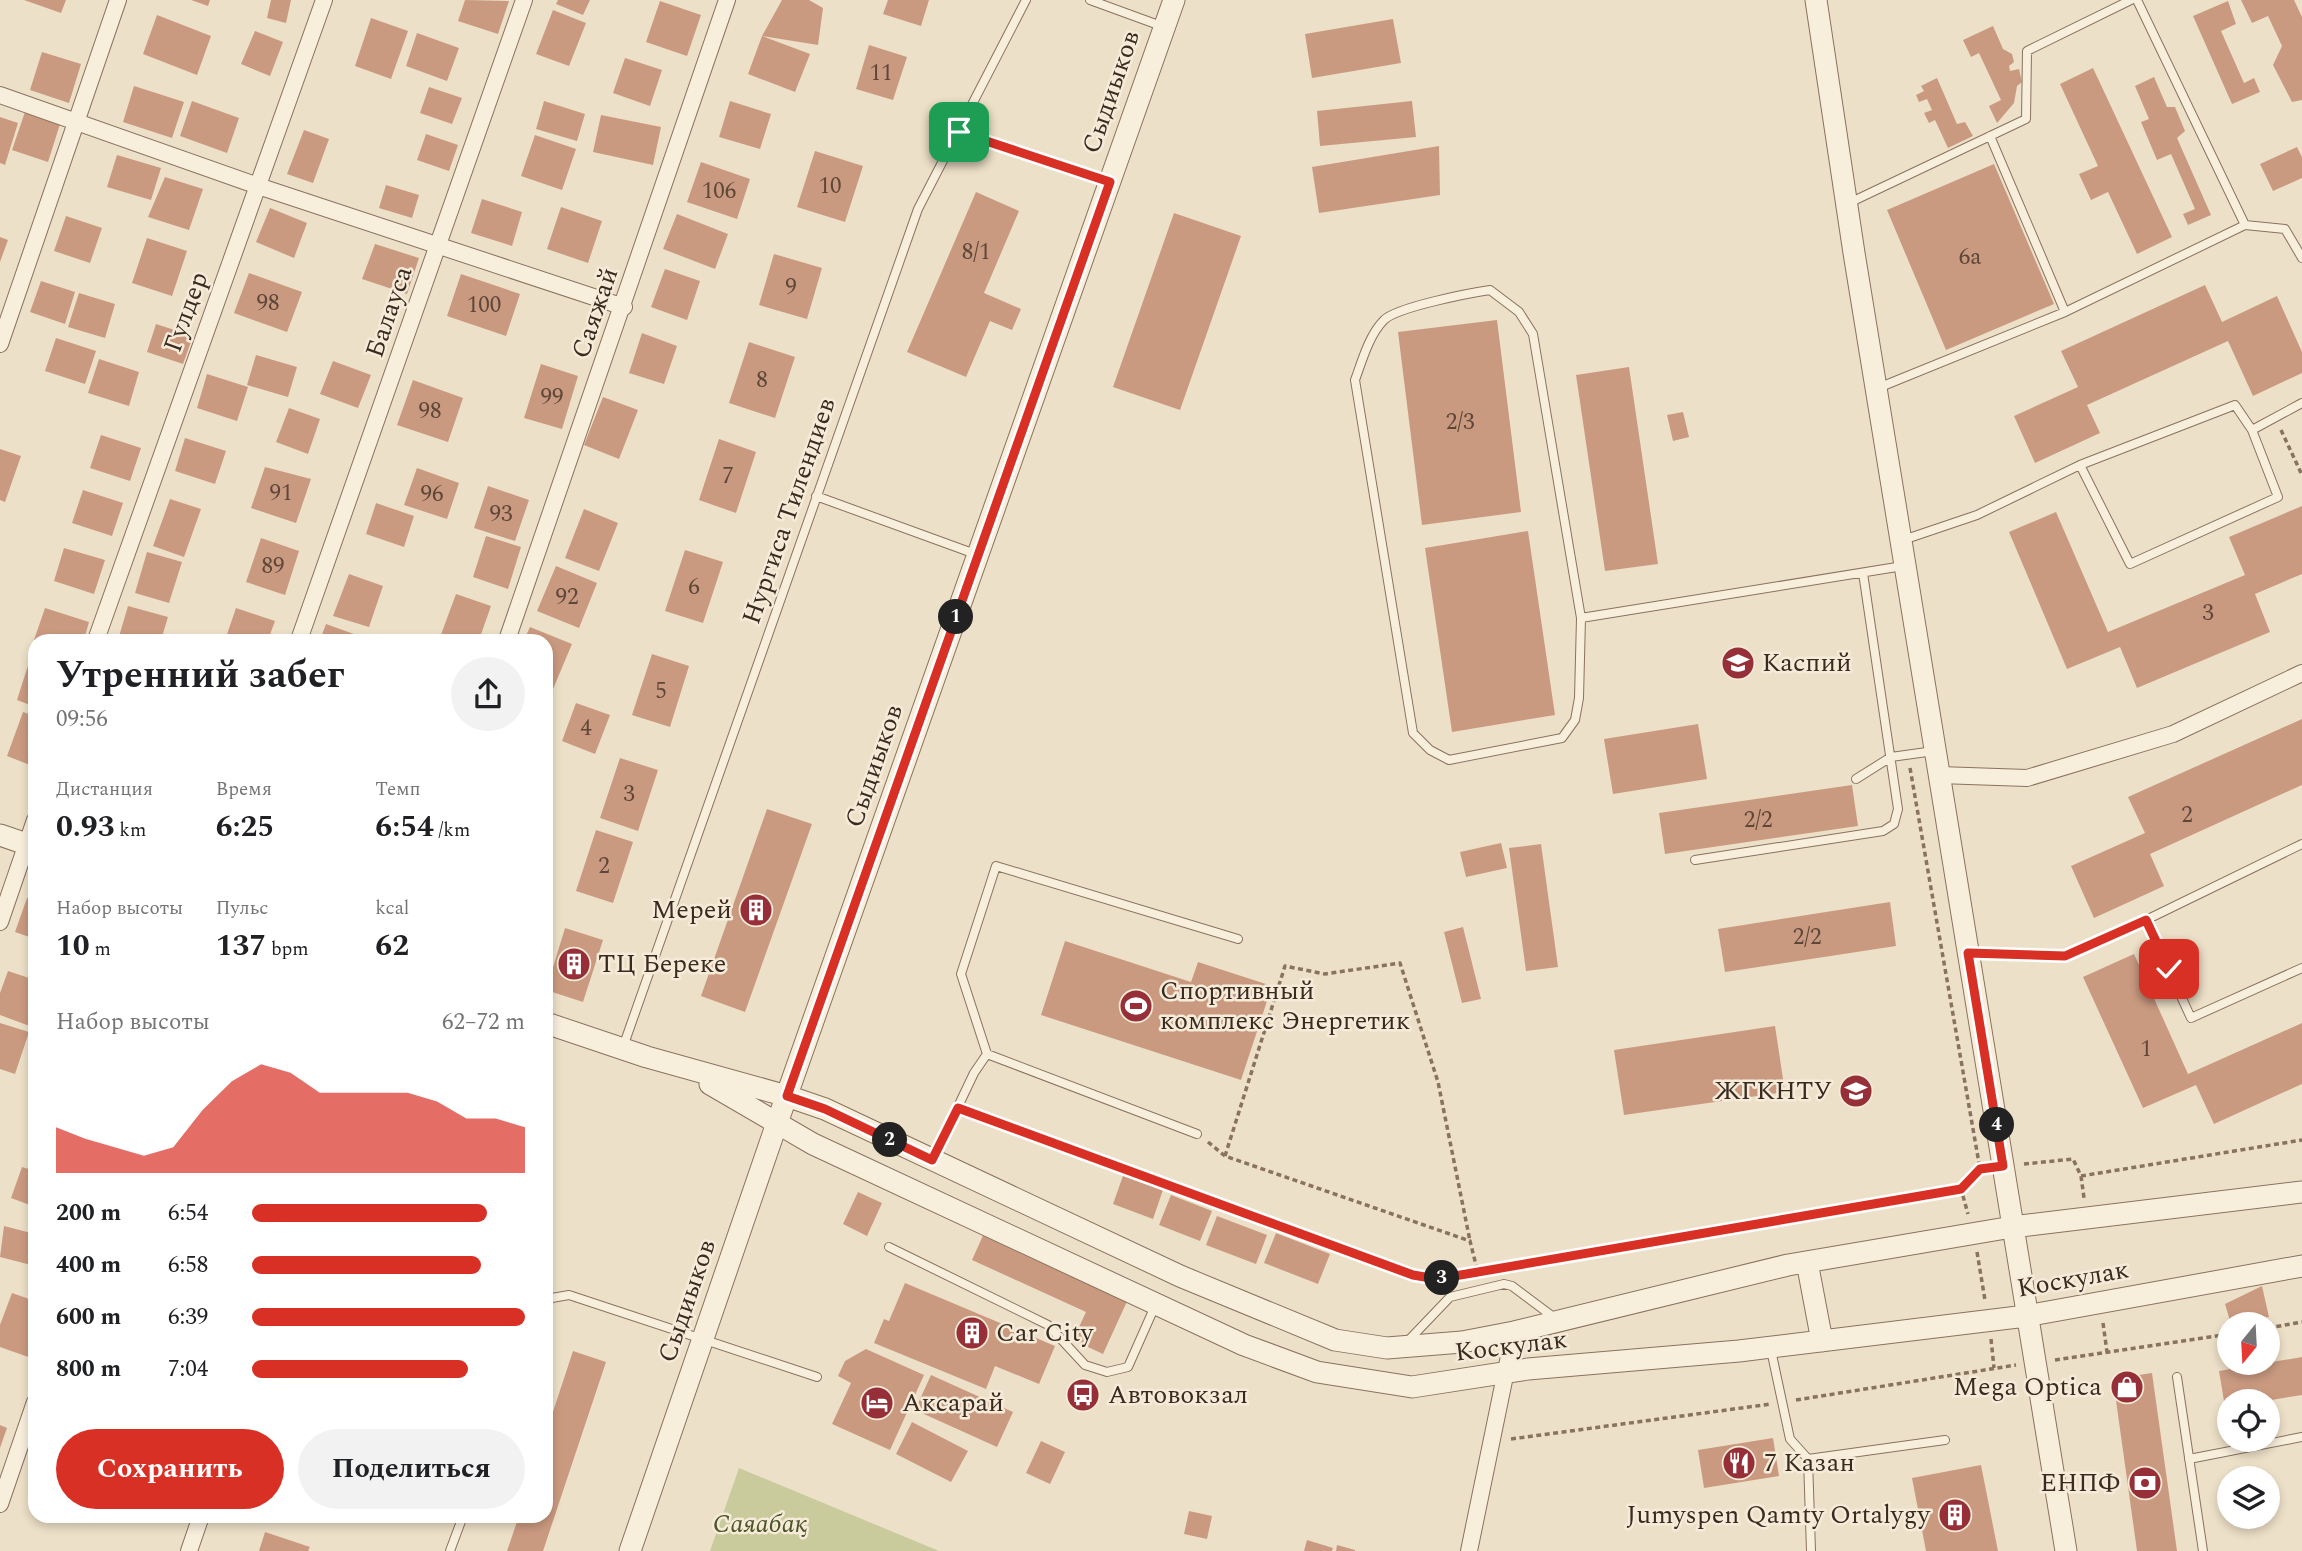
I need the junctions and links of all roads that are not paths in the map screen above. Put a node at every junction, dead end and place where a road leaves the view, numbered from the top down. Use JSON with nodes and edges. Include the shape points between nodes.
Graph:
{"nodes":[{"id":1,"x":118,"y":0,"type":"edge"},
{"id":2,"x":324,"y":0,"type":"edge"},
{"id":3,"x":524,"y":0,"type":"edge"},
{"id":4,"x":727,"y":0,"type":"edge"},
{"id":5,"x":1026,"y":0,"type":"edge"},
{"id":6,"x":1090,"y":0,"type":"edge"},
{"id":7,"x":1174,"y":0,"type":"edge"},
{"id":8,"x":1816,"y":0,"type":"edge"},
{"id":9,"x":2131,"y":0,"type":"edge"},
{"id":10,"x":2137,"y":0,"type":"edge"},
{"id":11,"x":1164,"y":27,"type":"junction"},
{"id":12,"x":0,"y":95,"type":"edge"},
{"id":13,"x":77,"y":122,"type":"junction"},
{"id":14,"x":959,"y":132,"type":"junction"},
{"id":15,"x":1990,"y":136,"type":"junction"},
{"id":16,"x":1110,"y":182,"type":"junction"},
{"id":17,"x":258,"y":186,"type":"junction"},
{"id":18,"x":1846,"y":204,"type":"junction"},
{"id":19,"x":2245,"y":225,"type":"junction"},
{"id":20,"x":439,"y":243,"type":"junction"},
{"id":21,"x":2302,"y":258,"type":"edge"},
{"id":22,"x":624,"y":307,"type":"junction"},
{"id":23,"x":2065,"y":312,"type":"junction"},
{"id":24,"x":0,"y":344,"type":"edge"},
{"id":25,"x":1878,"y":388,"type":"junction"},
{"id":26,"x":2302,"y":403,"type":"edge"},
{"id":27,"x":2252,"y":430,"type":"junction"},
{"id":28,"x":2080,"y":466,"type":"junction"},
{"id":29,"x":816,"y":496,"type":"junction"},
{"id":30,"x":1902,"y":541,"type":"junction"},
{"id":31,"x":978,"y":555,"type":"junction"},
{"id":32,"x":1906,"y":566,"type":"junction"},
{"id":33,"x":1863,"y":573,"type":"junction"},
{"id":34,"x":1581,"y":618,"type":"junction"},
{"id":35,"x":98,"y":634,"type":"edge"},
{"id":36,"x":301,"y":634,"type":"edge"},
{"id":37,"x":509,"y":634,"type":"edge"},
{"id":38,"x":2302,"y":673,"type":"edge"},
{"id":39,"x":1935,"y":751,"type":"junction"},
{"id":40,"x":1891,"y":757,"type":"junction"},
{"id":41,"x":1939,"y":775,"type":"junction"},
{"id":42,"x":1856,"y":779,"type":"dead end"},
{"id":43,"x":0,"y":835,"type":"edge"},
{"id":44,"x":2302,"y":844,"type":"edge"},
{"id":45,"x":28,"y":845,"type":"edge"},
{"id":46,"x":28,"y":853,"type":"edge"},
{"id":47,"x":1695,"y":860,"type":"dead end"},
{"id":48,"x":2146,"y":920,"type":"junction"},
{"id":49,"x":0,"y":922,"type":"edge"},
{"id":50,"x":1238,"y":939,"type":"dead end"},
{"id":51,"x":1968,"y":953,"type":"junction"},
{"id":52,"x":2302,"y":968,"type":"edge"},
{"id":53,"x":553,"y":1025,"type":"edge"},
{"id":54,"x":622,"y":1050,"type":"junction"},
{"id":55,"x":987,"y":1054,"type":"junction"},
{"id":56,"x":647,"y":1057,"type":"junction"},
{"id":57,"x":787,"y":1096,"type":"junction"},
{"id":58,"x":777,"y":1124,"type":"junction"},
{"id":59,"x":1197,"y":1134,"type":"road end"},
{"id":60,"x":932,"y":1160,"type":"junction"},
{"id":61,"x":2302,"y":1192,"type":"edge"},
{"id":62,"x":2012,"y":1227,"type":"junction"},
{"id":63,"x":889,"y":1248,"type":"dead end"},
{"id":64,"x":1807,"y":1262,"type":"junction"},
{"id":65,"x":2302,"y":1266,"type":"edge"},
{"id":66,"x":553,"y":1298,"type":"edge"},
{"id":67,"x":1156,"y":1303,"type":"junction"},
{"id":68,"x":2026,"y":1316,"type":"junction"},
{"id":69,"x":1559,"y":1321,"type":"junction"},
{"id":70,"x":1514,"y":1332,"type":"junction"},
{"id":71,"x":703,"y":1340,"type":"junction"},
{"id":72,"x":1822,"y":1341,"type":"junction"},
{"id":73,"x":1401,"y":1347,"type":"junction"},
{"id":74,"x":1771,"y":1347,"type":"junction"},
{"id":75,"x":1506,"y":1373,"type":"junction"},
{"id":76,"x":817,"y":1377,"type":"dead end"},
{"id":77,"x":2177,"y":1377,"type":"dead end"},
{"id":78,"x":28,"y":1422,"type":"edge"},
{"id":79,"x":2302,"y":1437,"type":"edge"},
{"id":80,"x":1945,"y":1440,"type":"dead end"},
{"id":81,"x":1808,"y":1459,"type":"junction"},
{"id":82,"x":2189,"y":1459,"type":"junction"},
{"id":83,"x":0,"y":1504,"type":"edge"},
{"id":84,"x":199,"y":1523,"type":"edge"},
{"id":85,"x":460,"y":1523,"type":"edge"},
{"id":86,"x":189,"y":1551,"type":"edge"},
{"id":87,"x":450,"y":1551,"type":"edge"},
{"id":88,"x":630,"y":1551,"type":"edge"},
{"id":89,"x":1469,"y":1551,"type":"edge"},
{"id":90,"x":1811,"y":1551,"type":"edge"},
{"id":91,"x":2066,"y":1551,"type":"edge"},
{"id":92,"x":2203,"y":1551,"type":"edge"}],
"edges":[{"from":1,"to":13,"type":"street"},
{"from":2,"to":17,"type":"street","name":"Гулдер"},
{"from":3,"to":20,"type":"street","name":"Балауса"},
{"from":4,"to":22,"type":"street","name":"Саяжай"},
{"from":5,"to":14,"type":"lane","name":"Нургиса Тилендиев"},
{"from":6,"to":11,"type":"lane"},
{"from":7,"to":11,"type":"street","name":"Сыдиыков"},
{"from":8,"to":18,"type":"street"},
{"from":9,"to":15,"type":"lane","via":[[2027,51],[2026,119]]},
{"from":10,"to":19,"type":"lane"},
{"from":11,"to":16,"type":"street","name":"Сыдиыков"},
{"from":12,"to":13,"type":"street"},
{"from":13,"to":17,"type":"street"},
{"from":13,"to":24,"type":"street"},
{"from":14,"to":16,"type":"lane"},
{"from":14,"to":29,"type":"lane","name":"Нургиса Тилендиев","via":[[918,209]]},
{"from":15,"to":18,"type":"lane"},
{"from":15,"to":23,"type":"lane"},
{"from":16,"to":31,"type":"street","name":"Сыдиыков"},
{"from":17,"to":20,"type":"street"},
{"from":17,"to":35,"type":"street","name":"Гулдер"},
{"from":18,"to":25,"type":"street"},
{"from":19,"to":21,"type":"lane","via":[[2285,229]]},
{"from":19,"to":23,"type":"lane"},
{"from":20,"to":22,"type":"street"},
{"from":20,"to":36,"type":"street","name":"Балауса"},
{"from":22,"to":37,"type":"street","name":"Саяжай"},
{"from":23,"to":25,"type":"lane"},
{"from":25,"to":30,"type":"street"},
{"from":26,"to":27,"type":"lane"},
{"from":27,"to":28,"type":"lane","via":[[2235,405]]},
{"from":27,"to":28,"type":"lane","via":[[2278,497],[2130,564]]},
{"from":28,"to":30,"type":"lane","via":[[1977,515]]},
{"from":29,"to":31,"type":"lane"},
{"from":29,"to":54,"type":"lane","name":"Нургиса Тилендиев"},
{"from":30,"to":32,"type":"street"},
{"from":31,"to":57,"type":"street","name":"Сыдиыков"},
{"from":32,"to":33,"type":"lane"},
{"from":32,"to":39,"type":"street"},
{"from":33,"to":34,"type":"lane"},
{"from":33,"to":40,"type":"lane"},
{"from":34,"to":34,"type":"lane","via":[[1533,334],[1519,312],[1490,290],[1459,294],[1385,319],[1367,347],[1355,380],[1413,733],[1449,760],[1562,738],[1575,720],[1579,698]]},
{"from":38,"to":41,"type":"street","via":[[2172,734],[2027,778]]},
{"from":39,"to":40,"type":"lane"},
{"from":39,"to":41,"type":"street"},
{"from":40,"to":42,"type":"lane"},
{"from":40,"to":47,"type":"lane","via":[[1898,809],[1894,824],[1883,831]]},
{"from":41,"to":51,"type":"street"},
{"from":43,"to":45,"type":"street"},
{"from":44,"to":48,"type":"lane"},
{"from":46,"to":49,"type":"street"},
{"from":48,"to":51,"type":"lane","via":[[2065,956]]},
{"from":48,"to":52,"type":"lane","via":[[2192,1018]]},
{"from":50,"to":55,"type":"lane","via":[[996,866],[961,974]]},
{"from":51,"to":62,"type":"street"},
{"from":53,"to":54,"type":"street"},
{"from":54,"to":56,"type":"street"},
{"from":55,"to":59,"type":"lane"},
{"from":55,"to":60,"type":"lane"},
{"from":56,"to":57,"type":"street","name":"Коскулак"},
{"from":56,"to":58,"type":"street","name":"Коскулак","via":[[720,1088]]},
{"from":57,"to":58,"type":"street","name":"Сыдиыков"},
{"from":57,"to":60,"type":"street","name":"Коскулак"},
{"from":58,"to":67,"type":"street","name":"Коскулак"},
{"from":58,"to":71,"type":"street","name":"Сыдиыков"},
{"from":60,"to":73,"type":"street","name":"Коскулак","via":[[1180,1276],[1335,1340]]},
{"from":61,"to":62,"type":"street","name":"Коскулак"},
{"from":62,"to":64,"type":"street","name":"Коскулак"},
{"from":62,"to":68,"type":"street"},
{"from":63,"to":67,"type":"lane","via":[[1048,1325],[1085,1364],[1107,1372],[1128,1367]]},
{"from":64,"to":69,"type":"street","name":"Коскулак"},
{"from":64,"to":72,"type":"street"},
{"from":65,"to":68,"type":"street","name":"Коскулак"},
{"from":66,"to":71,"type":"lane","via":[[569,1295]]},
{"from":67,"to":75,"type":"street","name":"Коскулак","via":[[1244,1345],[1317,1372],[1412,1387]]},
{"from":68,"to":72,"type":"street","name":"Коскулак"},
{"from":68,"to":91,"type":"street"},
{"from":69,"to":70,"type":"street","name":"Коскулак"},
{"from":69,"to":73,"type":"lane","via":[[1520,1290],[1504,1284],[1450,1297]]},
{"from":70,"to":73,"type":"street","name":"Коскулак"},
{"from":70,"to":75,"type":"street"},
{"from":71,"to":76,"type":"lane"},
{"from":71,"to":88,"type":"street","name":"Сыдиыков"},
{"from":72,"to":74,"type":"street","name":"Коскулак"},
{"from":74,"to":75,"type":"street","name":"Коскулак"},
{"from":74,"to":81,"type":"lane","via":[[1790,1438]]},
{"from":75,"to":89,"type":"street"},
{"from":77,"to":82,"type":"lane"},
{"from":78,"to":83,"type":"street"},
{"from":79,"to":82,"type":"lane"},
{"from":80,"to":81,"type":"lane"},
{"from":81,"to":90,"type":"lane"},
{"from":82,"to":92,"type":"lane"},
{"from":84,"to":86,"type":"street"},
{"from":85,"to":87,"type":"lane"}]}
